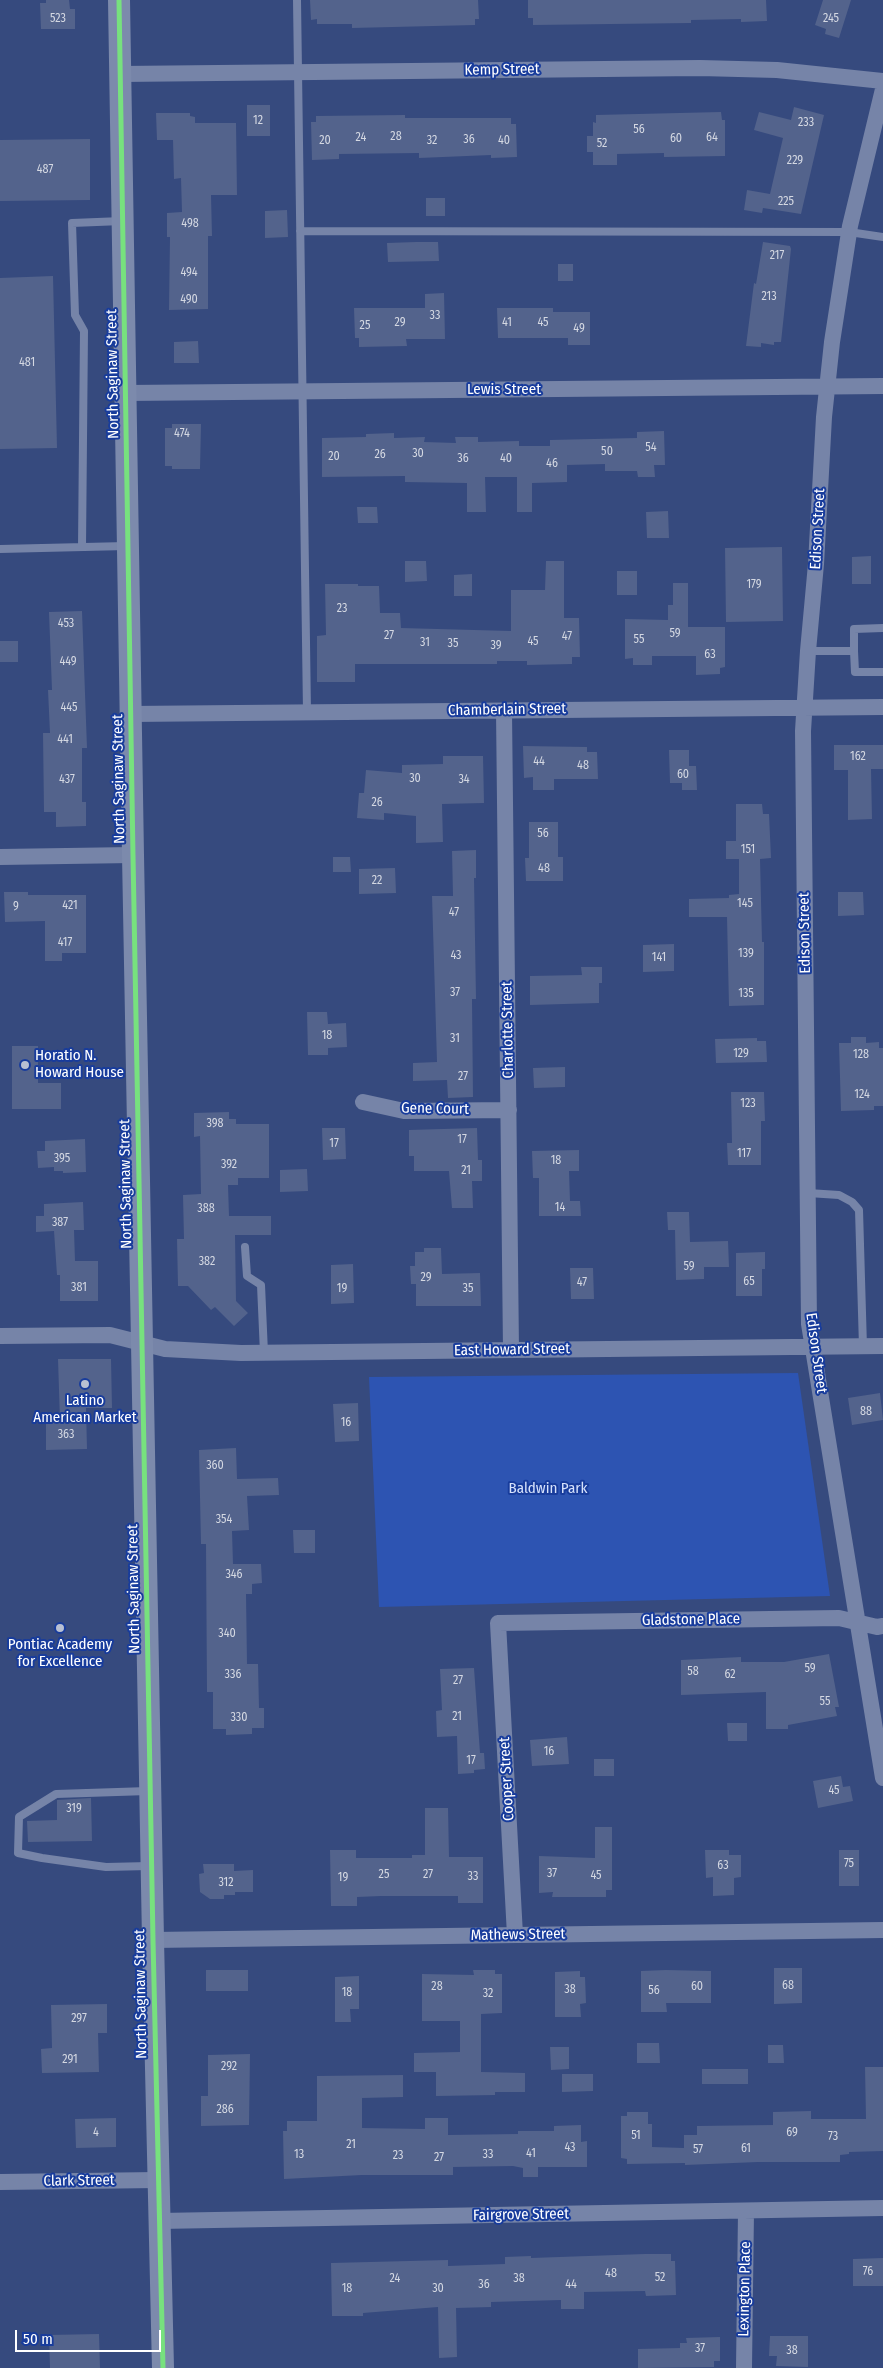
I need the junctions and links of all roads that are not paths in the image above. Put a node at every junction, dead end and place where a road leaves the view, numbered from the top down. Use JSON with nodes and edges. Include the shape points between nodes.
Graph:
{"nodes":[{"id":1,"x":120,"y":0,"type":"edge"},
{"id":2,"x":297,"y":0,"type":"edge"},
{"id":3,"x":298,"y":72,"type":"junction"},
{"id":4,"x":121,"y":74,"type":"junction"},
{"id":5,"x":883,"y":81,"type":"edge"},
{"id":6,"x":883,"y":89,"type":"edge"},
{"id":7,"x":123,"y":221,"type":"junction"},
{"id":8,"x":300,"y":231,"type":"junction"},
{"id":9,"x":849,"y":232,"type":"junction"},
{"id":10,"x":883,"y":237,"type":"edge"},
{"id":11,"x":883,"y":386,"type":"edge"},
{"id":12,"x":827,"y":387,"type":"junction"},
{"id":13,"x":303,"y":392,"type":"junction"},
{"id":14,"x":126,"y":393,"type":"junction"},
{"id":15,"x":128,"y":546,"type":"junction"},
{"id":16,"x":82,"y":547,"type":"junction"},
{"id":17,"x":0,"y":549,"type":"edge"},
{"id":18,"x":883,"y":628,"type":"edge"},
{"id":19,"x":808,"y":651,"type":"junction"},
{"id":20,"x":854,"y":651,"type":"junction"},
{"id":21,"x":883,"y":672,"type":"edge"},
{"id":22,"x":883,"y":707,"type":"edge"},
{"id":23,"x":804,"y":708,"type":"junction"},
{"id":24,"x":504,"y":710,"type":"junction"},
{"id":25,"x":307,"y":712,"type":"junction"},
{"id":26,"x":130,"y":714,"type":"junction"},
{"id":27,"x":132,"y":855,"type":"junction"},
{"id":28,"x":0,"y":857,"type":"edge"},
{"id":29,"x":362,"y":1102,"type":"dead end"},
{"id":30,"x":509,"y":1110,"type":"junction"},
{"id":31,"x":808,"y":1193,"type":"junction"},
{"id":32,"x":245,"y":1247,"type":"dead end"},
{"id":33,"x":0,"y":1336,"type":"edge"},
{"id":34,"x":142,"y":1343,"type":"junction"},
{"id":35,"x":883,"y":1346,"type":"edge"},
{"id":36,"x":814,"y":1347,"type":"junction"},
{"id":37,"x":863,"y":1347,"type":"junction"},
{"id":38,"x":511,"y":1350,"type":"junction"},
{"id":39,"x":264,"y":1353,"type":"junction"},
{"id":40,"x":858,"y":1622,"type":"junction"},
{"id":41,"x":498,"y":1623,"type":"joint"},
{"id":42,"x":883,"y":1626,"type":"edge"},
{"id":43,"x":883,"y":1778,"type":"edge"},
{"id":44,"x":150,"y":1790,"type":"junction"},
{"id":45,"x":151,"y":1866,"type":"junction"},
{"id":46,"x":883,"y":1930,"type":"edge"},
{"id":47,"x":516,"y":1935,"type":"junction"},
{"id":48,"x":153,"y":1940,"type":"junction"},
{"id":49,"x":158,"y":2180,"type":"junction"},
{"id":50,"x":0,"y":2182,"type":"edge"},
{"id":51,"x":883,"y":2208,"type":"edge"},
{"id":52,"x":746,"y":2211,"type":"junction"},
{"id":53,"x":159,"y":2221,"type":"junction"},
{"id":54,"x":163,"y":2368,"type":"edge"},
{"id":55,"x":744,"y":2368,"type":"edge"}],
"edges":[{"from":1,"to":4,"type":"street","name":"North Saginaw Street"},
{"from":2,"to":3,"type":"lane"},
{"from":3,"to":4,"type":"street","name":"Kemp Street"},
{"from":3,"to":5,"type":"street","name":"Kemp Street","via":[[700,68],[814,72]]},
{"from":3,"to":8,"type":"lane"},
{"from":4,"to":7,"type":"street","name":"North Saginaw Street"},
{"from":6,"to":9,"type":"street","name":"Edison Street"},
{"from":7,"to":14,"type":"street","name":"North Saginaw Street"},
{"from":7,"to":16,"type":"lane","via":[[72,223],[75,315],[84,331]]},
{"from":8,"to":9,"type":"lane"},
{"from":8,"to":13,"type":"lane"},
{"from":9,"to":10,"type":"lane"},
{"from":9,"to":12,"type":"street","name":"Edison Street","via":[[836,305]]},
{"from":11,"to":12,"type":"street","name":"Lewis Street"},
{"from":12,"to":13,"type":"street","name":"Lewis Street"},
{"from":12,"to":19,"type":"street","name":"Edison Street"},
{"from":13,"to":14,"type":"street","name":"Lewis Street"},
{"from":13,"to":25,"type":"lane"},
{"from":14,"to":15,"type":"street","name":"North Saginaw Street"},
{"from":15,"to":16,"type":"lane"},
{"from":15,"to":26,"type":"street","name":"North Saginaw Street"},
{"from":16,"to":17,"type":"lane"},
{"from":18,"to":20,"type":"lane","via":[[854,630]]},
{"from":19,"to":20,"type":"lane"},
{"from":19,"to":23,"type":"street","name":"Edison Street"},
{"from":20,"to":21,"type":"lane","via":[[855,672]]},
{"from":22,"to":23,"type":"street","name":"Chamberlain Street"},
{"from":23,"to":24,"type":"street","name":"Chamberlain Street"},
{"from":23,"to":31,"type":"street","name":"Edison Street"},
{"from":24,"to":25,"type":"street","name":"Chamberlain Street"},
{"from":24,"to":30,"type":"street","name":"Charlotte Street"},
{"from":25,"to":26,"type":"street","name":"Chamberlain Street"},
{"from":26,"to":27,"type":"street","name":"North Saginaw Street"},
{"from":27,"to":28,"type":"street"},
{"from":27,"to":34,"type":"street","name":"North Saginaw Street"},
{"from":29,"to":30,"type":"street","name":"Gene Court","via":[[404,1111]]},
{"from":30,"to":38,"type":"street","name":"Charlotte Street"},
{"from":31,"to":36,"type":"street","name":"Edison Street","via":[[809,1324]]},
{"from":31,"to":37,"type":"lane","via":[[839,1195],[859,1210]]},
{"from":32,"to":39,"type":"lane","via":[[246,1276],[261,1285]]},
{"from":33,"to":34,"type":"street","name":"East Howard Street","via":[[110,1335]]},
{"from":34,"to":39,"type":"street","name":"East Howard Street","via":[[185,1351]]},
{"from":34,"to":44,"type":"street","name":"North Saginaw Street"},
{"from":35,"to":37,"type":"street","name":"East Howard Street"},
{"from":36,"to":37,"type":"street","name":"East Howard Street"},
{"from":36,"to":38,"type":"street","name":"East Howard Street"},
{"from":36,"to":40,"type":"street","name":"Edison Street"},
{"from":38,"to":39,"type":"street","name":"East Howard Street"},
{"from":40,"to":41,"type":"street","name":"Gladstone Place","via":[[839,1618]]},
{"from":40,"to":42,"type":"street","name":"Gladstone Place"},
{"from":40,"to":43,"type":"street","name":"Edison Street"},
{"from":41,"to":47,"type":"street","name":"Cooper Street"},
{"from":44,"to":45,"type":"street","name":"North Saginaw Street"},
{"from":44,"to":45,"type":"lane","via":[[56,1794],[19,1817],[18,1853],[106,1866]]},
{"from":45,"to":48,"type":"street","name":"North Saginaw Street"},
{"from":46,"to":47,"type":"street","name":"Mathews Street"},
{"from":47,"to":48,"type":"street","name":"Mathews Street"},
{"from":48,"to":49,"type":"street","name":"North Saginaw Street"},
{"from":49,"to":50,"type":"street","name":"Clark Street"},
{"from":49,"to":53,"type":"street","name":"North Saginaw Street"},
{"from":51,"to":52,"type":"street","name":"Fairgrove Street"},
{"from":52,"to":53,"type":"street","name":"Fairgrove Street"},
{"from":52,"to":55,"type":"street","name":"Lexington Place"},
{"from":53,"to":54,"type":"street","name":"North Saginaw Street"}]}
